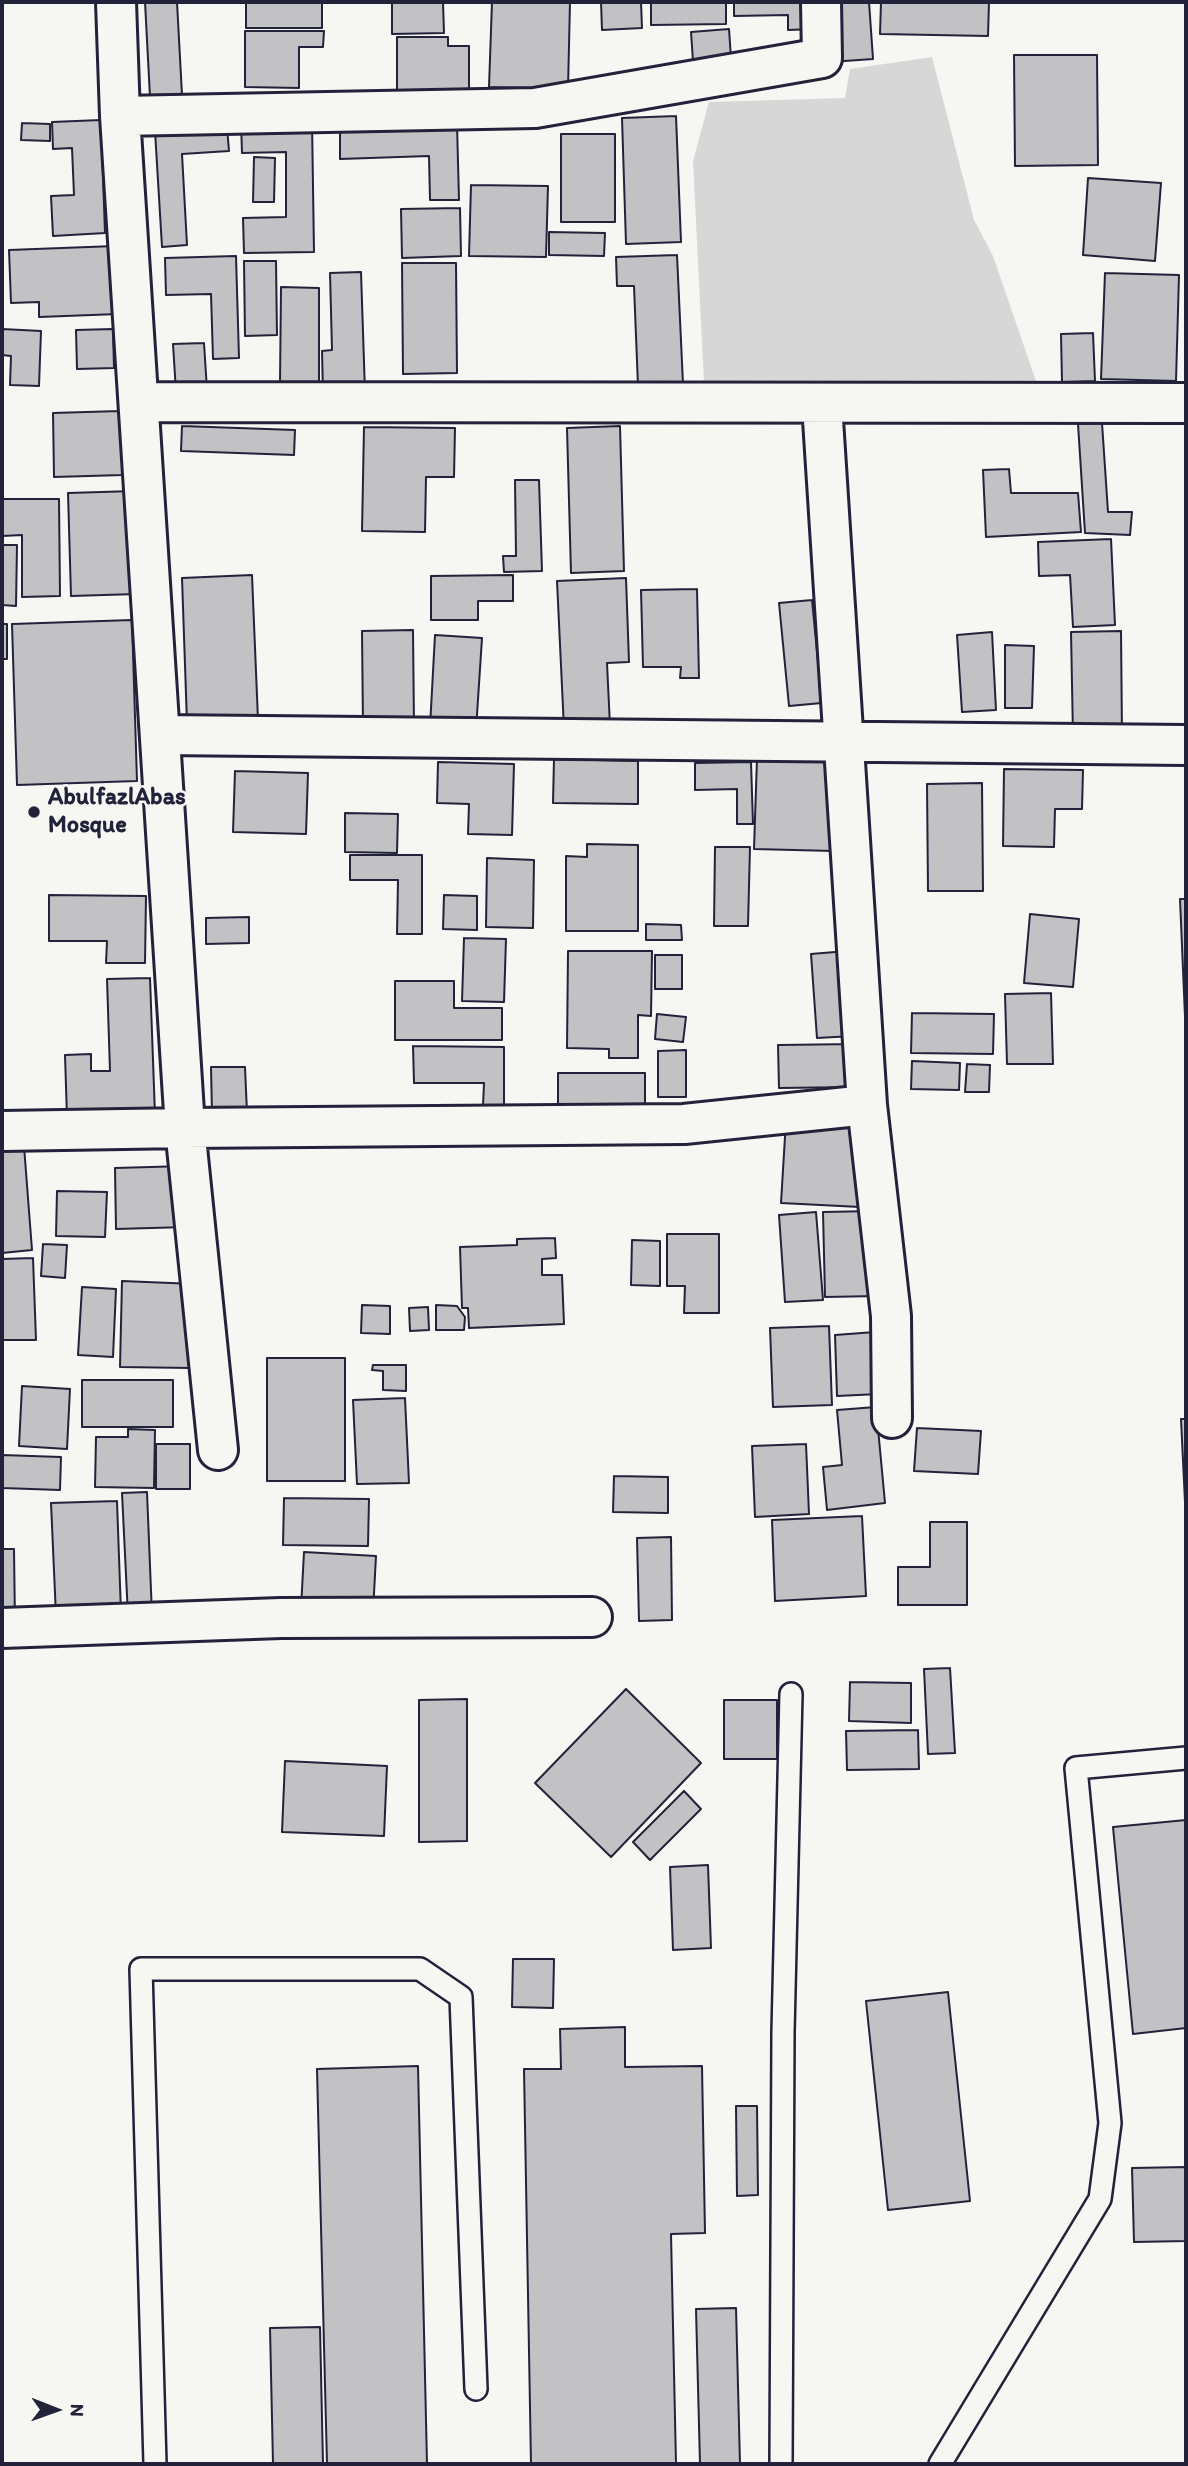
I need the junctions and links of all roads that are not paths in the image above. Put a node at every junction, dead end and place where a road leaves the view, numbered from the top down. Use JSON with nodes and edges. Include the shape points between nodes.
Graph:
{"nodes":[{"id":1,"x":116,"y":2,"type":"edge"},
{"id":2,"x":821,"y":2,"type":"edge"},
{"id":3,"x":120,"y":116,"type":"junction"},
{"id":4,"x":139,"y":402,"type":"junction"},
{"id":5,"x":1186,"y":403,"type":"edge"},
{"id":6,"x":822,"y":404,"type":"junction"},
{"id":7,"x":160,"y":735,"type":"junction"},
{"id":8,"x":844,"y":742,"type":"junction"},
{"id":9,"x":1186,"y":745,"type":"edge"},
{"id":10,"x":867,"y":1105,"type":"junction"},
{"id":11,"x":185,"y":1128,"type":"junction"},
{"id":12,"x":2,"y":1131,"type":"edge"},
{"id":13,"x":892,"y":1418,"type":"dead end"},
{"id":14,"x":218,"y":1450,"type":"dead end"},
{"id":15,"x":592,"y":1617,"type":"dead end"},
{"id":16,"x":2,"y":1628,"type":"edge"},
{"id":17,"x":791,"y":1694,"type":"dead end"},
{"id":18,"x":1186,"y":1758,"type":"edge"},
{"id":19,"x":476,"y":2389,"type":"dead end"},
{"id":20,"x":155,"y":2464,"type":"edge"},
{"id":21,"x":781,"y":2464,"type":"edge"},
{"id":22,"x":940,"y":2464,"type":"edge"}],
"edges":[{"from":1,"to":3,"type":"street"},
{"from":2,"to":3,"type":"street","via":[[822,58],[535,108]]},
{"from":3,"to":4,"type":"street"},
{"from":4,"to":6,"type":"street"},
{"from":4,"to":7,"type":"street"},
{"from":5,"to":6,"type":"street"},
{"from":6,"to":8,"type":"street"},
{"from":7,"to":8,"type":"street"},
{"from":7,"to":11,"type":"street"},
{"from":8,"to":9,"type":"street"},
{"from":8,"to":10,"type":"street"},
{"from":10,"to":11,"type":"street","via":[[684,1124]]},
{"from":10,"to":13,"type":"street","via":[[891,1317]]},
{"from":11,"to":12,"type":"street"},
{"from":11,"to":14,"type":"street"},
{"from":15,"to":16,"type":"street","via":[[281,1618]]},
{"from":17,"to":21,"type":"lane"},
{"from":18,"to":22,"type":"lane","via":[[1076,1768],[1110,2123],[1100,2200]]},
{"from":19,"to":20,"type":"lane","via":[[461,1997],[420,1969],[141,1969]]}]}
